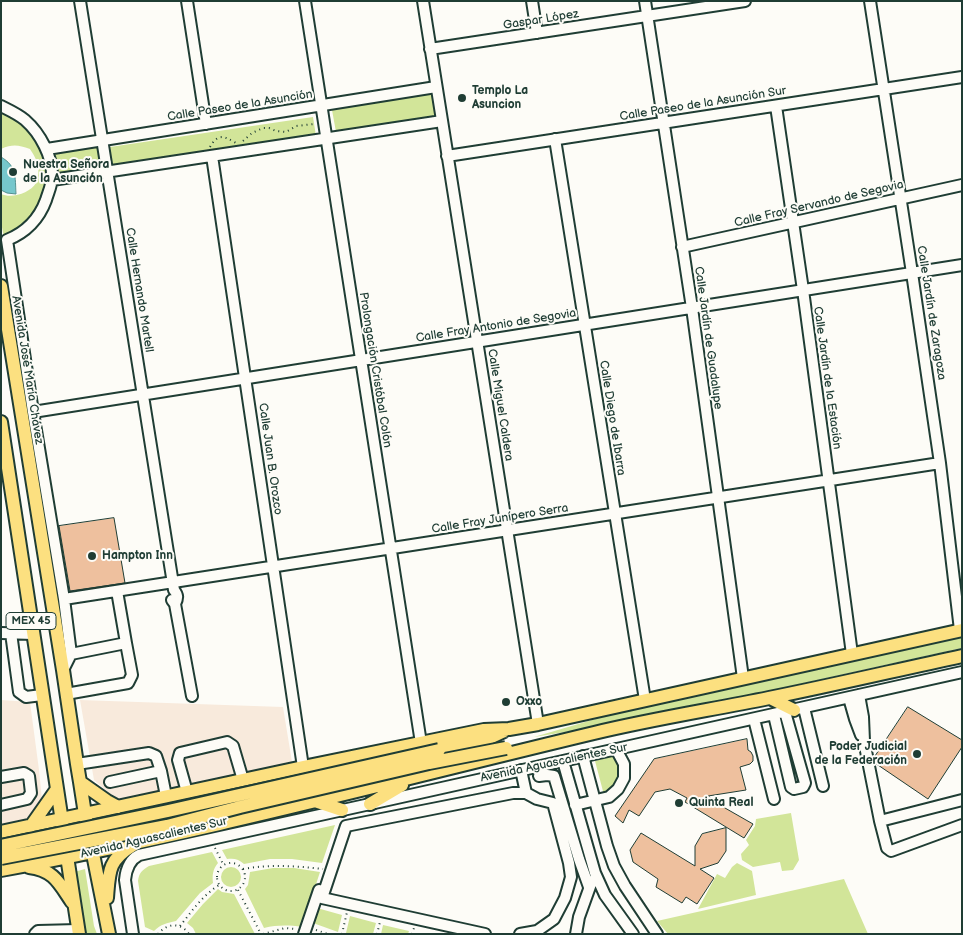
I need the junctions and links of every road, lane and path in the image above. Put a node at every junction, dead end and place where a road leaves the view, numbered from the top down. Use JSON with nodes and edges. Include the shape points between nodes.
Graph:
{"nodes":[{"id":1,"x":80,"y":1,"type":"edge"},
{"id":2,"x":187,"y":1,"type":"edge"},
{"id":3,"x":305,"y":1,"type":"edge"},
{"id":4,"x":423,"y":1,"type":"edge"},
{"id":5,"x":532,"y":1,"type":"edge"},
{"id":6,"x":645,"y":1,"type":"edge"},
{"id":7,"x":745,"y":1,"type":"edge"},
{"id":8,"x":870,"y":1,"type":"edge"},
{"id":9,"x":647,"y":16,"type":"junction"},
{"id":10,"x":537,"y":33,"type":"junction"},
{"id":11,"x":430,"y":49,"type":"junction"},
{"id":12,"x":962,"y":77,"type":"edge"},
{"id":13,"x":436,"y":87,"type":"junction"},
{"id":14,"x":883,"y":89,"type":"junction"},
{"id":15,"x":1,"y":106,"type":"edge"},
{"id":16,"x":321,"y":106,"type":"junction"},
{"id":17,"x":776,"y":106,"type":"junction"},
{"id":18,"x":442,"y":121,"type":"junction"},
{"id":19,"x":664,"y":123,"type":"junction"},
{"id":20,"x":206,"y":124,"type":"junction"},
{"id":21,"x":324,"y":124,"type":"junction"},
{"id":22,"x":327,"y":139,"type":"junction"},
{"id":23,"x":555,"y":139,"type":"junction"},
{"id":24,"x":102,"y":140,"type":"junction"},
{"id":25,"x":47,"y":149,"type":"junction"},
{"id":26,"x":212,"y":156,"type":"junction"},
{"id":27,"x":448,"y":156,"type":"junction"},
{"id":28,"x":107,"y":172,"type":"junction"},
{"id":29,"x":52,"y":180,"type":"junction"},
{"id":30,"x":962,"y":185,"type":"edge"},
{"id":31,"x":900,"y":199,"type":"junction"},
{"id":32,"x":792,"y":223,"type":"junction"},
{"id":33,"x":682,"y":248,"type":"junction"},
{"id":34,"x":962,"y":265,"type":"edge"},
{"id":35,"x":912,"y":273,"type":"junction"},
{"id":36,"x":1,"y":286,"type":"edge"},
{"id":37,"x":803,"y":290,"type":"junction"},
{"id":38,"x":692,"y":308,"type":"junction"},
{"id":39,"x":584,"y":325,"type":"junction"},
{"id":40,"x":477,"y":342,"type":"junction"},
{"id":41,"x":361,"y":360,"type":"junction"},
{"id":42,"x":245,"y":378,"type":"junction"},
{"id":43,"x":143,"y":395,"type":"junction"},
{"id":44,"x":33,"y":412,"type":"junction"},
{"id":45,"x":1,"y":422,"type":"edge"},
{"id":46,"x":940,"y":463,"type":"junction"},
{"id":47,"x":829,"y":481,"type":"junction"},
{"id":48,"x":717,"y":498,"type":"junction"},
{"id":49,"x":614,"y":514,"type":"junction"},
{"id":50,"x":507,"y":530,"type":"junction"},
{"id":51,"x":390,"y":548,"type":"junction"},
{"id":52,"x":273,"y":567,"type":"junction"},
{"id":53,"x":173,"y":586,"type":"junction"},
{"id":54,"x":117,"y":591,"type":"junction"},
{"id":55,"x":64,"y":599,"type":"junction"},
{"id":56,"x":961,"y":630,"type":"edge"},
{"id":57,"x":6,"y":633,"type":"edge"},
{"id":58,"x":33,"y":634,"type":"junction"},
{"id":59,"x":126,"y":642,"type":"junction"},
{"id":60,"x":71,"y":654,"type":"junction"},
{"id":61,"x":852,"y":654,"type":"junction"},
{"id":62,"x":962,"y":657,"type":"edge"},
{"id":63,"x":63,"y":670,"type":"junction"},
{"id":64,"x":962,"y":672,"type":"edge"},
{"id":65,"x":743,"y":678,"type":"junction"},
{"id":66,"x":66,"y":694,"type":"junction"},
{"id":67,"x":42,"y":695,"type":"junction"},
{"id":68,"x":192,"y":696,"type":"dead end"},
{"id":69,"x":854,"y":696,"type":"junction"},
{"id":70,"x":770,"y":698,"type":"junction"},
{"id":71,"x":645,"y":700,"type":"junction"},
{"id":72,"x":795,"y":710,"type":"junction"},
{"id":73,"x":774,"y":714,"type":"junction"},
{"id":74,"x":754,"y":719,"type":"junction"},
{"id":75,"x":538,"y":724,"type":"junction"},
{"id":76,"x":509,"y":729,"type":"junction"},
{"id":77,"x":597,"y":732,"type":"junction"},
{"id":78,"x":421,"y":743,"type":"junction"},
{"id":79,"x":616,"y":749,"type":"junction"},
{"id":80,"x":583,"y":756,"type":"junction"},
{"id":81,"x":563,"y":761,"type":"junction"},
{"id":82,"x":77,"y":764,"type":"junction"},
{"id":83,"x":303,"y":766,"type":"junction"},
{"id":84,"x":520,"y":770,"type":"junction"},
{"id":85,"x":161,"y":771,"type":"junction"},
{"id":86,"x":539,"y":776,"type":"dead end"},
{"id":87,"x":1,"y":777,"type":"edge"},
{"id":88,"x":412,"y":778,"type":"junction"},
{"id":89,"x":243,"y":780,"type":"junction"},
{"id":90,"x":80,"y":782,"type":"junction"},
{"id":91,"x":110,"y":782,"type":"dead end"},
{"id":92,"x":215,"y":786,"type":"junction"},
{"id":93,"x":823,"y":786,"type":"dead end"},
{"id":94,"x":57,"y":789,"type":"junction"},
{"id":95,"x":427,"y":791,"type":"junction"},
{"id":96,"x":187,"y":792,"type":"junction"},
{"id":97,"x":526,"y":793,"type":"junction"},
{"id":98,"x":166,"y":796,"type":"junction"},
{"id":99,"x":774,"y":799,"type":"dead end"},
{"id":100,"x":962,"y":800,"type":"edge"},
{"id":101,"x":315,"y":801,"type":"junction"},
{"id":102,"x":595,"y":801,"type":"junction"},
{"id":103,"x":370,"y":804,"type":"junction"},
{"id":104,"x":1,"y":805,"type":"edge"},
{"id":105,"x":575,"y":806,"type":"junction"},
{"id":106,"x":118,"y":807,"type":"junction"},
{"id":107,"x":429,"y":810,"type":"junction"},
{"id":108,"x":85,"y":814,"type":"junction"},
{"id":109,"x":62,"y":819,"type":"junction"},
{"id":110,"x":343,"y":819,"type":"junction"},
{"id":111,"x":880,"y":821,"type":"junction"},
{"id":112,"x":962,"y":825,"type":"edge"},
{"id":113,"x":31,"y":826,"type":"junction"},
{"id":114,"x":204,"y":827,"type":"junction"},
{"id":115,"x":1,"y":832,"type":"edge"},
{"id":116,"x":211,"y":839,"type":"junction"},
{"id":117,"x":1,"y":846,"type":"edge"},
{"id":118,"x":144,"y":847,"type":"junction"},
{"id":119,"x":93,"y":852,"type":"junction"},
{"id":120,"x":1,"y":858,"type":"edge"},
{"id":121,"x":67,"y":858,"type":"junction"},
{"id":122,"x":579,"y":859,"type":"junction"},
{"id":123,"x":224,"y":865,"type":"junction"},
{"id":124,"x":20,"y":866,"type":"junction"},
{"id":125,"x":243,"y":869,"type":"junction"},
{"id":126,"x":326,"y":869,"type":"junction"},
{"id":127,"x":1,"y":870,"type":"edge"},
{"id":128,"x":595,"y":873,"type":"junction"},
{"id":129,"x":219,"y":885,"type":"junction"},
{"id":130,"x":589,"y":887,"type":"junction"},
{"id":131,"x":238,"y":890,"type":"junction"},
{"id":132,"x":75,"y":906,"type":"junction"},
{"id":133,"x":105,"y":910,"type":"junction"},
{"id":134,"x":348,"y":912,"type":"dead end"},
{"id":135,"x":381,"y":920,"type":"dead end"},
{"id":136,"x":180,"y":926,"type":"junction"},
{"id":137,"x":414,"y":928,"type":"dead end"},
{"id":138,"x":305,"y":931,"type":"edge"},
{"id":139,"x":457,"y":931,"type":"edge"},
{"id":140,"x":79,"y":932,"type":"edge"},
{"id":141,"x":35,"y":934,"type":"edge"},
{"id":142,"x":109,"y":934,"type":"edge"},
{"id":143,"x":133,"y":934,"type":"edge"},
{"id":144,"x":158,"y":934,"type":"edge"},
{"id":145,"x":189,"y":934,"type":"edge"},
{"id":146,"x":262,"y":934,"type":"edge"},
{"id":147,"x":328,"y":934,"type":"edge"},
{"id":148,"x":342,"y":934,"type":"edge"},
{"id":149,"x":377,"y":934,"type":"edge"},
{"id":150,"x":412,"y":934,"type":"edge"},
{"id":151,"x":485,"y":934,"type":"edge"},
{"id":152,"x":520,"y":934,"type":"edge"},
{"id":153,"x":576,"y":934,"type":"edge"},
{"id":154,"x":633,"y":934,"type":"edge"},
{"id":155,"x":657,"y":934,"type":"edge"}],
"edges":[{"from":1,"to":24,"type":"street","name":"Calle Hernando Martell"},
{"from":2,"to":20,"type":"street"},
{"from":3,"to":16,"type":"street","name":"Prolongación Cristóbal Colón"},
{"from":4,"to":11,"type":"street","name":"Calle Miguel Caldera"},
{"from":5,"to":10,"type":"street"},
{"from":6,"to":9,"type":"street","name":"Calle Jardín de Guadalupe"},
{"from":7,"to":9,"type":"street","name":"Gaspar López"},
{"from":8,"to":14,"type":"street","name":"Calle Jardín de Zaragoza"},
{"from":9,"to":10,"type":"street","name":"Gaspar López"},
{"from":9,"to":19,"type":"street","name":"Calle Jardín de Guadalupe"},
{"from":10,"to":11,"type":"street","name":"Gaspar López"},
{"from":11,"to":13,"type":"street","name":"Calle Miguel Caldera"},
{"from":12,"to":14,"type":"street","name":"Calle Paseo de la Asunción Sur"},
{"from":13,"to":16,"type":"street","name":"Calle Paseo de la Asunción"},
{"from":13,"to":18,"type":"street","name":"Calle Miguel Caldera"},
{"from":14,"to":17,"type":"street","name":"Calle Paseo de la Asunción Sur"},
{"from":14,"to":31,"type":"street","name":"Calle Jardín de Zaragoza"},
{"from":15,"to":25,"type":"street","name":"Avenida José María Chávez","via":[[26,120]]},
{"from":16,"to":20,"type":"street","name":"Calle Paseo de la Asunción"},
{"from":16,"to":21,"type":"street","name":"Prolongación Cristóbal Colón"},
{"from":17,"to":19,"type":"street","name":"Calle Paseo de la Asunción Sur"},
{"from":17,"to":32,"type":"street","name":"Calle Jardín de la Estación"},
{"from":18,"to":22,"type":"street"},
{"from":18,"to":27,"type":"street","name":"Calle Miguel Caldera"},
{"from":19,"to":23,"type":"street","name":"Calle Paseo de la Asunción Sur"},
{"from":19,"to":33,"type":"street","name":"Calle Jardín de Guadalupe"},
{"from":20,"to":24,"type":"street","name":"Calle Paseo de la Asunción"},
{"from":21,"to":22,"type":"street","name":"Prolongación Cristóbal Colón"},
{"from":21,"to":26,"type":"path","via":[[296,126],[286,132],[264,128],[240,143],[225,137],[217,138],[210,147]]},
{"from":22,"to":26,"type":"street"},
{"from":22,"to":41,"type":"street","name":"Prolongación Cristóbal Colón"},
{"from":23,"to":27,"type":"street","name":"Calle Paseo de la Asunción Sur"},
{"from":23,"to":39,"type":"street","name":"Calle Diego de Ibarra"},
{"from":24,"to":25,"type":"street","name":"Calle Paseo de la Asunción"},
{"from":24,"to":28,"type":"street","name":"Calle Hernando Martell"},
{"from":25,"to":29,"type":"street","name":"Avenida José María Chávez"},
{"from":26,"to":28,"type":"street"},
{"from":26,"to":42,"type":"street","name":"Calle Juan B. Orozco"},
{"from":27,"to":40,"type":"street","name":"Calle Miguel Caldera"},
{"from":28,"to":29,"type":"street"},
{"from":28,"to":43,"type":"street","name":"Calle Hernando Martell"},
{"from":29,"to":44,"type":"street","name":"Avenida José María Chávez","via":[[44,206],[33,224],[7,240]]},
{"from":30,"to":31,"type":"street","name":"Calle Fray Servando de Segovia"},
{"from":31,"to":32,"type":"street","name":"Calle Fray Servando de Segovia"},
{"from":31,"to":35,"type":"street","name":"Calle Jardín de Zaragoza"},
{"from":32,"to":33,"type":"street","name":"Calle Fray Servando de Segovia"},
{"from":32,"to":37,"type":"street","name":"Calle Jardín de la Estación"},
{"from":33,"to":38,"type":"street","name":"Calle Jardín de Guadalupe"},
{"from":34,"to":35,"type":"street","name":"Calle Fray Antonio de Segovia"},
{"from":35,"to":37,"type":"street","name":"Calle Fray Antonio de Segovia"},
{"from":35,"to":46,"type":"street","name":"Calle Jardín de Zaragoza"},
{"from":36,"to":63,"type":"main road","name":"Avenida José María Chávez","number":"MEX 45"},
{"from":37,"to":38,"type":"street","name":"Calle Fray Antonio de Segovia"},
{"from":37,"to":47,"type":"street","name":"Calle Jardín de la Estación"},
{"from":38,"to":39,"type":"street","name":"Calle Fray Antonio de Segovia"},
{"from":38,"to":48,"type":"street","name":"Calle Jardín de Guadalupe"},
{"from":39,"to":40,"type":"street","name":"Calle Fray Antonio de Segovia"},
{"from":39,"to":49,"type":"street","name":"Calle Diego de Ibarra"},
{"from":40,"to":41,"type":"street","name":"Calle Fray Antonio de Segovia"},
{"from":40,"to":50,"type":"street","name":"Calle Miguel Caldera"},
{"from":41,"to":42,"type":"street","name":"Calle Fray Antonio de Segovia"},
{"from":41,"to":51,"type":"street","name":"Prolongación Cristóbal Colón"},
{"from":42,"to":43,"type":"street","name":"Calle Fray Antonio de Segovia"},
{"from":42,"to":52,"type":"street","name":"Calle Juan B. Orozco"},
{"from":43,"to":44,"type":"street","name":"Calle Fray Antonio de Segovia"},
{"from":43,"to":53,"type":"street","name":"Calle Hernando Martell"},
{"from":44,"to":55,"type":"street","name":"Avenida José María Chávez"},
{"from":45,"to":58,"type":"main road","number":"MEX 45"},
{"from":46,"to":47,"type":"street","name":"Calle Fray Junípero Serra"},
{"from":46,"to":56,"type":"street","name":"Calle Jardín de Zaragoza"},
{"from":47,"to":48,"type":"street","name":"Calle Fray Junípero Serra"},
{"from":47,"to":61,"type":"street","name":"Calle Jardín de la Estación"},
{"from":48,"to":49,"type":"street","name":"Calle Fray Junípero Serra"},
{"from":48,"to":65,"type":"street","name":"Calle Jardín de Guadalupe"},
{"from":49,"to":50,"type":"street","name":"Calle Fray Junípero Serra"},
{"from":49,"to":71,"type":"street","name":"Calle Diego de Ibarra"},
{"from":50,"to":51,"type":"street","name":"Calle Fray Junípero Serra"},
{"from":50,"to":75,"type":"street","name":"Calle Miguel Caldera"},
{"from":51,"to":52,"type":"street","name":"Calle Fray Junípero Serra"},
{"from":51,"to":78,"type":"street","name":"Prolongación Cristóbal Colón"},
{"from":52,"to":53,"type":"street","name":"Calle Fray Junípero Serra"},
{"from":52,"to":83,"type":"street","name":"Calle Juan B. Orozco"},
{"from":53,"to":54,"type":"street","name":"Calle Fray Junípero Serra"},
{"from":53,"to":68,"type":"street","name":"Calle Hernando Martell","via":[[172,600]]},
{"from":54,"to":55,"type":"street","name":"Calle Fray Junípero Serra"},
{"from":54,"to":59,"type":"street"},
{"from":55,"to":60,"type":"street","name":"Avenida José María Chávez"},
{"from":56,"to":61,"type":"main road","name":"Avenida Aguascalientes Sur"},
{"from":57,"to":58,"type":"street"},
{"from":57,"to":67,"type":"street","via":[[19,692],[26,697]]},
{"from":58,"to":67,"type":"main road","number":"MEX 45"},
{"from":59,"to":60,"type":"street"},
{"from":59,"to":66,"type":"street","via":[[132,675],[128,683]]},
{"from":60,"to":63,"type":"street"},
{"from":61,"to":65,"type":"main road","name":"Avenida Aguascalientes Sur"},
{"from":62,"to":70,"type":"main road","name":"Avenida Aguascalientes Sur"},
{"from":63,"to":66,"type":"main road","name":"Avenida José María Chávez","number":"MEX 45"},
{"from":64,"to":69,"type":"street","name":"Avenida Aguascalientes Sur"},
{"from":65,"to":71,"type":"main road","name":"Avenida Aguascalientes Sur"},
{"from":66,"to":82,"type":"main road","name":"Avenida José María Chávez","number":"MEX 45"},
{"from":67,"to":94,"type":"main road","number":"MEX 45"},
{"from":69,"to":72,"type":"street","name":"Avenida Aguascalientes Sur"},
{"from":69,"to":111,"type":"street","via":[[855,719],[864,741]]},
{"from":70,"to":72,"type":"main road"},
{"from":70,"to":77,"type":"main road","name":"Avenida Aguascalientes Sur"},
{"from":71,"to":75,"type":"main road","name":"Avenida Aguascalientes Sur"},
{"from":72,"to":73,"type":"street","name":"Avenida Aguascalientes Sur"},
{"from":72,"to":73,"type":"street","via":[[805,783],[794,789]]},
{"from":72,"to":93,"type":"street"},
{"from":73,"to":74,"type":"street","name":"Avenida Aguascalientes Sur"},
{"from":74,"to":79,"type":"street","name":"Avenida Aguascalientes Sur"},
{"from":74,"to":99,"type":"street"},
{"from":75,"to":76,"type":"main road","name":"Avenida Aguascalientes Sur"},
{"from":76,"to":78,"type":"main road","name":"Avenida Aguascalientes Sur","via":[[484,730]]},
{"from":76,"to":117,"type":"main road","name":"Avenida Aguascalientes Sur","bridge":true,"via":[[487,739]]},
{"from":77,"to":88,"type":"main road","name":"Avenida Aguascalientes Sur"},
{"from":77,"to":120,"type":"main road","name":"Avenida Aguascalientes Sur","bridge":true,"via":[[419,766],[167,826]]},
{"from":78,"to":83,"type":"main road","name":"Avenida Aguascalientes Sur"},
{"from":79,"to":80,"type":"street","name":"Avenida Aguascalientes Sur"},
{"from":79,"to":102,"type":"street","via":[[624,764],[624,778],[609,797]]},
{"from":80,"to":81,"type":"street","name":"Avenida Aguascalientes Sur"},
{"from":80,"to":102,"type":"street"},
{"from":81,"to":84,"type":"street","name":"Avenida Aguascalientes Sur"},
{"from":81,"to":105,"type":"street"},
{"from":82,"to":85,"type":"street","via":[[149,753],[156,756]]},
{"from":82,"to":90,"type":"main road","name":"Avenida José María Chávez","number":"MEX 45"},
{"from":83,"to":89,"type":"main road","name":"Avenida Aguascalientes Sur"},
{"from":84,"to":95,"type":"street","name":"Avenida Aguascalientes Sur"},
{"from":84,"to":97,"type":"street"},
{"from":85,"to":91,"type":"street"},
{"from":85,"to":98,"type":"street"},
{"from":86,"to":122,"type":"street","via":[[554,776]]},
{"from":87,"to":104,"type":"street","via":[[24,773],[29,776],[32,793],[27,799]]},
{"from":88,"to":101,"type":"main road","name":"Avenida Aguascalientes Sur"},
{"from":88,"to":103,"type":"main road"},
{"from":89,"to":92,"type":"main road","name":"Avenida Aguascalientes Sur"},
{"from":89,"to":96,"type":"street","via":[[233,746],[227,742],[180,753],[178,760]]},
{"from":90,"to":106,"type":"main road"},
{"from":90,"to":108,"type":"main road","name":"Avenida José María Chávez","number":"MEX 45"},
{"from":92,"to":96,"type":"main road","name":"Avenida Aguascalientes Sur"},
{"from":92,"to":114,"type":"main road","via":[[196,798],[193,805],[193,813]]},
{"from":94,"to":109,"type":"main road","number":"MEX 45"},
{"from":94,"to":113,"type":"main road"},
{"from":95,"to":103,"type":"street","name":"Avenida Aguascalientes Sur"},
{"from":95,"to":107,"type":"street"},
{"from":96,"to":98,"type":"main road","name":"Avenida Aguascalientes Sur"},
{"from":97,"to":107,"type":"street"},
{"from":97,"to":122,"type":"street","via":[[553,803]]},
{"from":98,"to":106,"type":"main road","name":"Avenida Aguascalientes Sur"},
{"from":100,"to":111,"type":"street"},
{"from":101,"to":110,"type":"main road"},
{"from":101,"to":114,"type":"main road","name":"Avenida Aguascalientes Sur"},
{"from":102,"to":105,"type":"street"},
{"from":102,"to":155,"type":"street","via":[[614,866]]},
{"from":103,"to":110,"type":"street","name":"Avenida Aguascalientes Sur"},
{"from":105,"to":122,"type":"street"},
{"from":106,"to":108,"type":"main road","name":"Avenida Aguascalientes Sur"},
{"from":107,"to":110,"type":"street"},
{"from":108,"to":109,"type":"main road","name":"Avenida Aguascalientes Sur"},
{"from":108,"to":119,"type":"main road","name":"Avenida José María Chávez","number":"MEX 45"},
{"from":109,"to":113,"type":"main road","name":"Avenida Aguascalientes Sur"},
{"from":109,"to":121,"type":"main road","number":"MEX 45"},
{"from":110,"to":116,"type":"street","name":"Avenida Aguascalientes Sur"},
{"from":110,"to":126,"type":"street"},
{"from":110,"to":139,"type":"street","via":[[322,898]]},
{"from":111,"to":112,"type":"street","via":[[887,848],[891,851]]},
{"from":113,"to":115,"type":"main road","name":"Avenida Aguascalientes Sur"},
{"from":114,"to":118,"type":"main road","name":"Avenida Aguascalientes Sur"},
{"from":116,"to":118,"type":"street","name":"Avenida Aguascalientes Sur"},
{"from":116,"to":123,"type":"path"},
{"from":118,"to":119,"type":"main road","name":"Avenida Aguascalientes Sur"},
{"from":118,"to":133,"type":"main road","via":[[124,851],[112,866]]},
{"from":118,"to":143,"type":"street","via":[[129,863],[126,873]]},
{"from":119,"to":121,"type":"main road","name":"Avenida Aguascalientes Sur"},
{"from":119,"to":133,"type":"main road","name":"Avenida José María Chávez","number":"MEX 45"},
{"from":121,"to":124,"type":"main road","name":"Avenida Aguascalientes Sur"},
{"from":121,"to":132,"type":"main road","number":"MEX 45"},
{"from":122,"to":128,"type":"street"},
{"from":122,"to":130,"type":"street"},
{"from":122,"to":152,"type":"street","via":[[554,919],[537,931]]},
{"from":123,"to":125,"type":"path","via":[[238,864]]},
{"from":123,"to":129,"type":"path","via":[[217,874]]},
{"from":124,"to":127,"type":"main road","name":"Avenida Aguascalientes Sur"},
{"from":124,"to":132,"type":"main road","via":[[40,868],[50,874]]},
{"from":125,"to":126,"type":"path","via":[[286,865]]},
{"from":125,"to":131,"type":"path","via":[[244,882]]},
{"from":126,"to":138,"type":"street"},
{"from":128,"to":130,"type":"street"},
{"from":128,"to":154,"type":"street","via":[[605,895]]},
{"from":129,"to":131,"type":"path","via":[[227,891]]},
{"from":129,"to":136,"type":"path","via":[[200,901]]},
{"from":130,"to":153,"type":"street"},
{"from":131,"to":146,"type":"path"},
{"from":132,"to":140,"type":"main road","number":"MEX 45"},
{"from":133,"to":142,"type":"main road","name":"Avenida José María Chávez","number":"MEX 45"},
{"from":134,"to":148,"type":"path"},
{"from":135,"to":149,"type":"path"},
{"from":136,"to":144,"type":"path","via":[[170,925]]},
{"from":136,"to":145,"type":"path"},
{"from":137,"to":150,"type":"path"},
{"from":138,"to":146,"type":"path","via":[[285,928]]},
{"from":138,"to":147,"type":"path"},
{"from":139,"to":151,"type":"street"},
{"from":140,"to":141,"type":"street","via":[[38,931]]}]}
